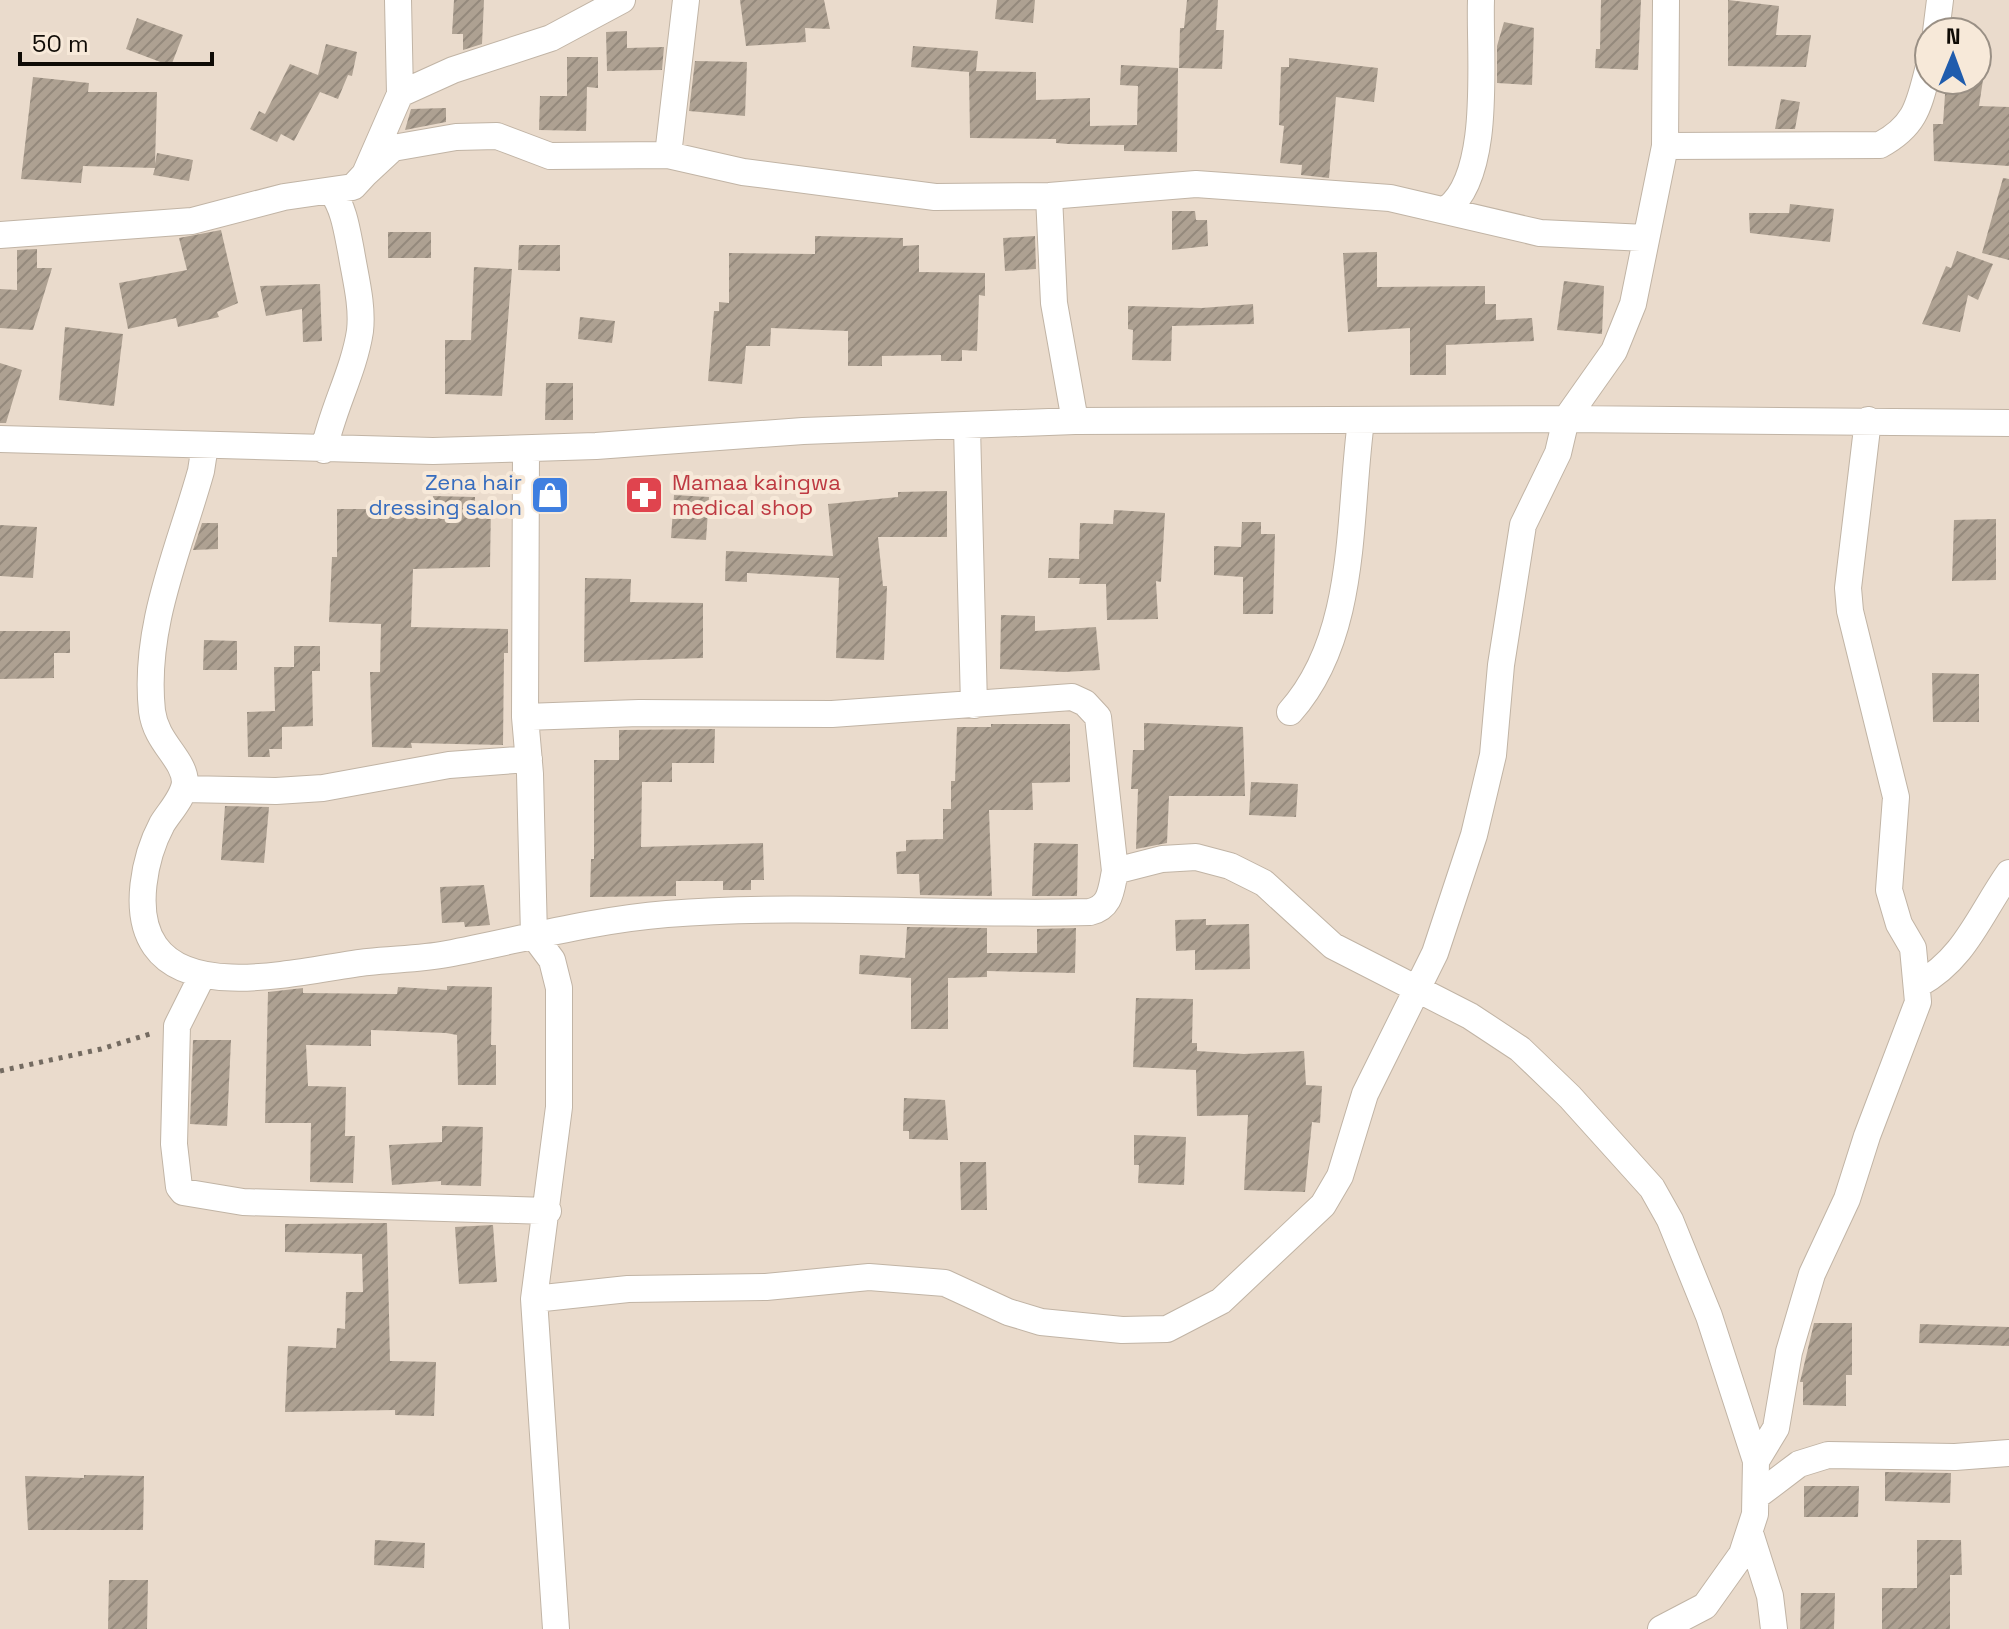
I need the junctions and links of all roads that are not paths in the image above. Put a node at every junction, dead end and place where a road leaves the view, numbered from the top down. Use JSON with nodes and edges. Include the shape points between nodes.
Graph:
{"nodes":[{"id":1,"x":398,"y":0,"type":"edge"},
{"id":2,"x":622,"y":0,"type":"edge"},
{"id":3,"x":686,"y":0,"type":"edge"},
{"id":4,"x":1481,"y":0,"type":"edge"},
{"id":5,"x":1666,"y":0,"type":"edge"},
{"id":6,"x":400,"y":94,"type":"junction"},
{"id":7,"x":1921,"y":96,"type":"edge"},
{"id":8,"x":1665,"y":146,"type":"junction"},
{"id":9,"x":668,"y":155,"type":"junction"},
{"id":10,"x":365,"y":174,"type":"junction"},
{"id":11,"x":332,"y":192,"type":"junction"},
{"id":12,"x":1049,"y":196,"type":"junction"},
{"id":13,"x":1447,"y":209,"type":"junction"},
{"id":14,"x":0,"y":235,"type":"edge"},
{"id":15,"x":1646,"y":238,"type":"junction"},
{"id":16,"x":1566,"y":419,"type":"junction"},
{"id":17,"x":1868,"y":420,"type":"junction"},
{"id":18,"x":1075,"y":421,"type":"junction"},
{"id":19,"x":1361,"y":421,"type":"junction"},
{"id":20,"x":2009,"y":423,"type":"edge"},
{"id":21,"x":967,"y":427,"type":"junction"},
{"id":22,"x":0,"y":439,"type":"edge"},
{"id":23,"x":205,"y":445,"type":"junction"},
{"id":24,"x":526,"y":449,"type":"junction"},
{"id":25,"x":324,"y":450,"type":"junction"},
{"id":26,"x":974,"y":705,"type":"junction"},
{"id":27,"x":1290,"y":712,"type":"dead end"},
{"id":28,"x":525,"y":717,"type":"junction"},
{"id":29,"x":529,"y":759,"type":"junction"},
{"id":30,"x":184,"y":789,"type":"junction"},
{"id":31,"x":1115,"y":871,"type":"junction"},
{"id":32,"x":2009,"y":873,"type":"edge"},
{"id":33,"x":534,"y":936,"type":"junction"},
{"id":34,"x":202,"y":976,"type":"junction"},
{"id":35,"x":1919,"y":984,"type":"junction"},
{"id":36,"x":1416,"y":987,"type":"junction"},
{"id":37,"x":548,"y":1211,"type":"junction"},
{"id":38,"x":534,"y":1299,"type":"junction"},
{"id":39,"x":2009,"y":1453,"type":"edge"},
{"id":40,"x":1756,"y":1461,"type":"junction"},
{"id":41,"x":1758,"y":1495,"type":"junction"},
{"id":42,"x":1750,"y":1533,"type":"junction"},
{"id":43,"x":556,"y":1629,"type":"edge"},
{"id":44,"x":1661,"y":1629,"type":"edge"},
{"id":45,"x":1774,"y":1629,"type":"edge"}],
"edges":[{"from":1,"to":6,"type":"street"},
{"from":2,"to":6,"type":"street","via":[[551,38],[453,70]]},
{"from":3,"to":9,"type":"street"},
{"from":4,"to":13,"type":"street","via":[[1474,164],[1463,191]]},
{"from":5,"to":8,"type":"street"},
{"from":6,"to":10,"type":"street"},
{"from":7,"to":8,"type":"street","via":[[1901,134],[1880,145]]},
{"from":8,"to":15,"type":"street"},
{"from":9,"to":10,"type":"street","via":[[550,156],[514,140],[478,135],[393,148]]},
{"from":9,"to":12,"type":"street","via":[[743,172],[935,197]]},
{"from":10,"to":11,"type":"street","via":[[353,187]]},
{"from":11,"to":14,"type":"street","via":[[284,197],[192,221]]},
{"from":11,"to":25,"type":"street","via":[[348,238],[360,333]]},
{"from":12,"to":13,"type":"street","via":[[1196,184],[1390,198]]},
{"from":12,"to":18,"type":"street","via":[[1054,303]]},
{"from":13,"to":15,"type":"street","via":[[1527,231]]},
{"from":15,"to":16,"type":"street","via":[[1633,304],[1614,351]]},
{"from":16,"to":17,"type":"street"},
{"from":16,"to":19,"type":"street"},
{"from":16,"to":36,"type":"street","via":[[1558,453],[1518,539],[1493,755],[1474,835],[1435,953]]},
{"from":17,"to":20,"type":"street"},
{"from":17,"to":35,"type":"street","via":[[1848,588],[1850,611],[1896,797],[1891,905],[1913,948]]},
{"from":18,"to":19,"type":"street"},
{"from":18,"to":21,"type":"street"},
{"from":19,"to":27,"type":"street","via":[[1340,614],[1322,666]]},
{"from":21,"to":24,"type":"street","via":[[803,431]]},
{"from":21,"to":26,"type":"street"},
{"from":22,"to":23,"type":"street"},
{"from":23,"to":25,"type":"street"},
{"from":23,"to":30,"type":"street","via":[[151,646],[156,733],[183,770]]},
{"from":24,"to":25,"type":"street"},
{"from":24,"to":28,"type":"street"},
{"from":26,"to":28,"type":"street","via":[[832,714]]},
{"from":26,"to":31,"type":"street","via":[[1072,697],[1093,709]]},
{"from":28,"to":29,"type":"street"},
{"from":29,"to":30,"type":"street","via":[[449,765],[323,788]]},
{"from":29,"to":33,"type":"street"},
{"from":30,"to":34,"type":"street","via":[[151,852],[145,914],[154,945],[163,955]]},
{"from":31,"to":33,"type":"street","via":[[1110,898],[1090,912],[742,910],[665,914]]},
{"from":31,"to":36,"type":"street","via":[[1196,857],[1230,866],[1264,883],[1333,946]]},
{"from":32,"to":35,"type":"street","via":[[1960,952]]},
{"from":33,"to":34,"type":"street","via":[[443,955]]},
{"from":33,"to":37,"type":"street","via":[[558,975],[559,1107]]},
{"from":34,"to":37,"type":"street","via":[[177,1026],[174,1144],[183,1192],[221,1201]]},
{"from":35,"to":40,"type":"street","via":[[1909,1032],[1847,1199],[1812,1274],[1789,1352],[1776,1428]]},
{"from":36,"to":38,"type":"street","via":[[1365,1094],[1331,1195],[1221,1301],[1178,1326],[1122,1330],[1041,1322],[945,1283],[869,1277]]},
{"from":36,"to":40,"type":"street","via":[[1520,1049],[1652,1188],[1709,1316]]},
{"from":37,"to":38,"type":"street"},
{"from":38,"to":43,"type":"street"},
{"from":39,"to":41,"type":"street","via":[[1828,1455],[1799,1464]]},
{"from":40,"to":41,"type":"street"},
{"from":41,"to":42,"type":"street"},
{"from":42,"to":44,"type":"street","via":[[1730,1575],[1705,1606]]},
{"from":42,"to":45,"type":"street","via":[[1770,1596]]}]}
